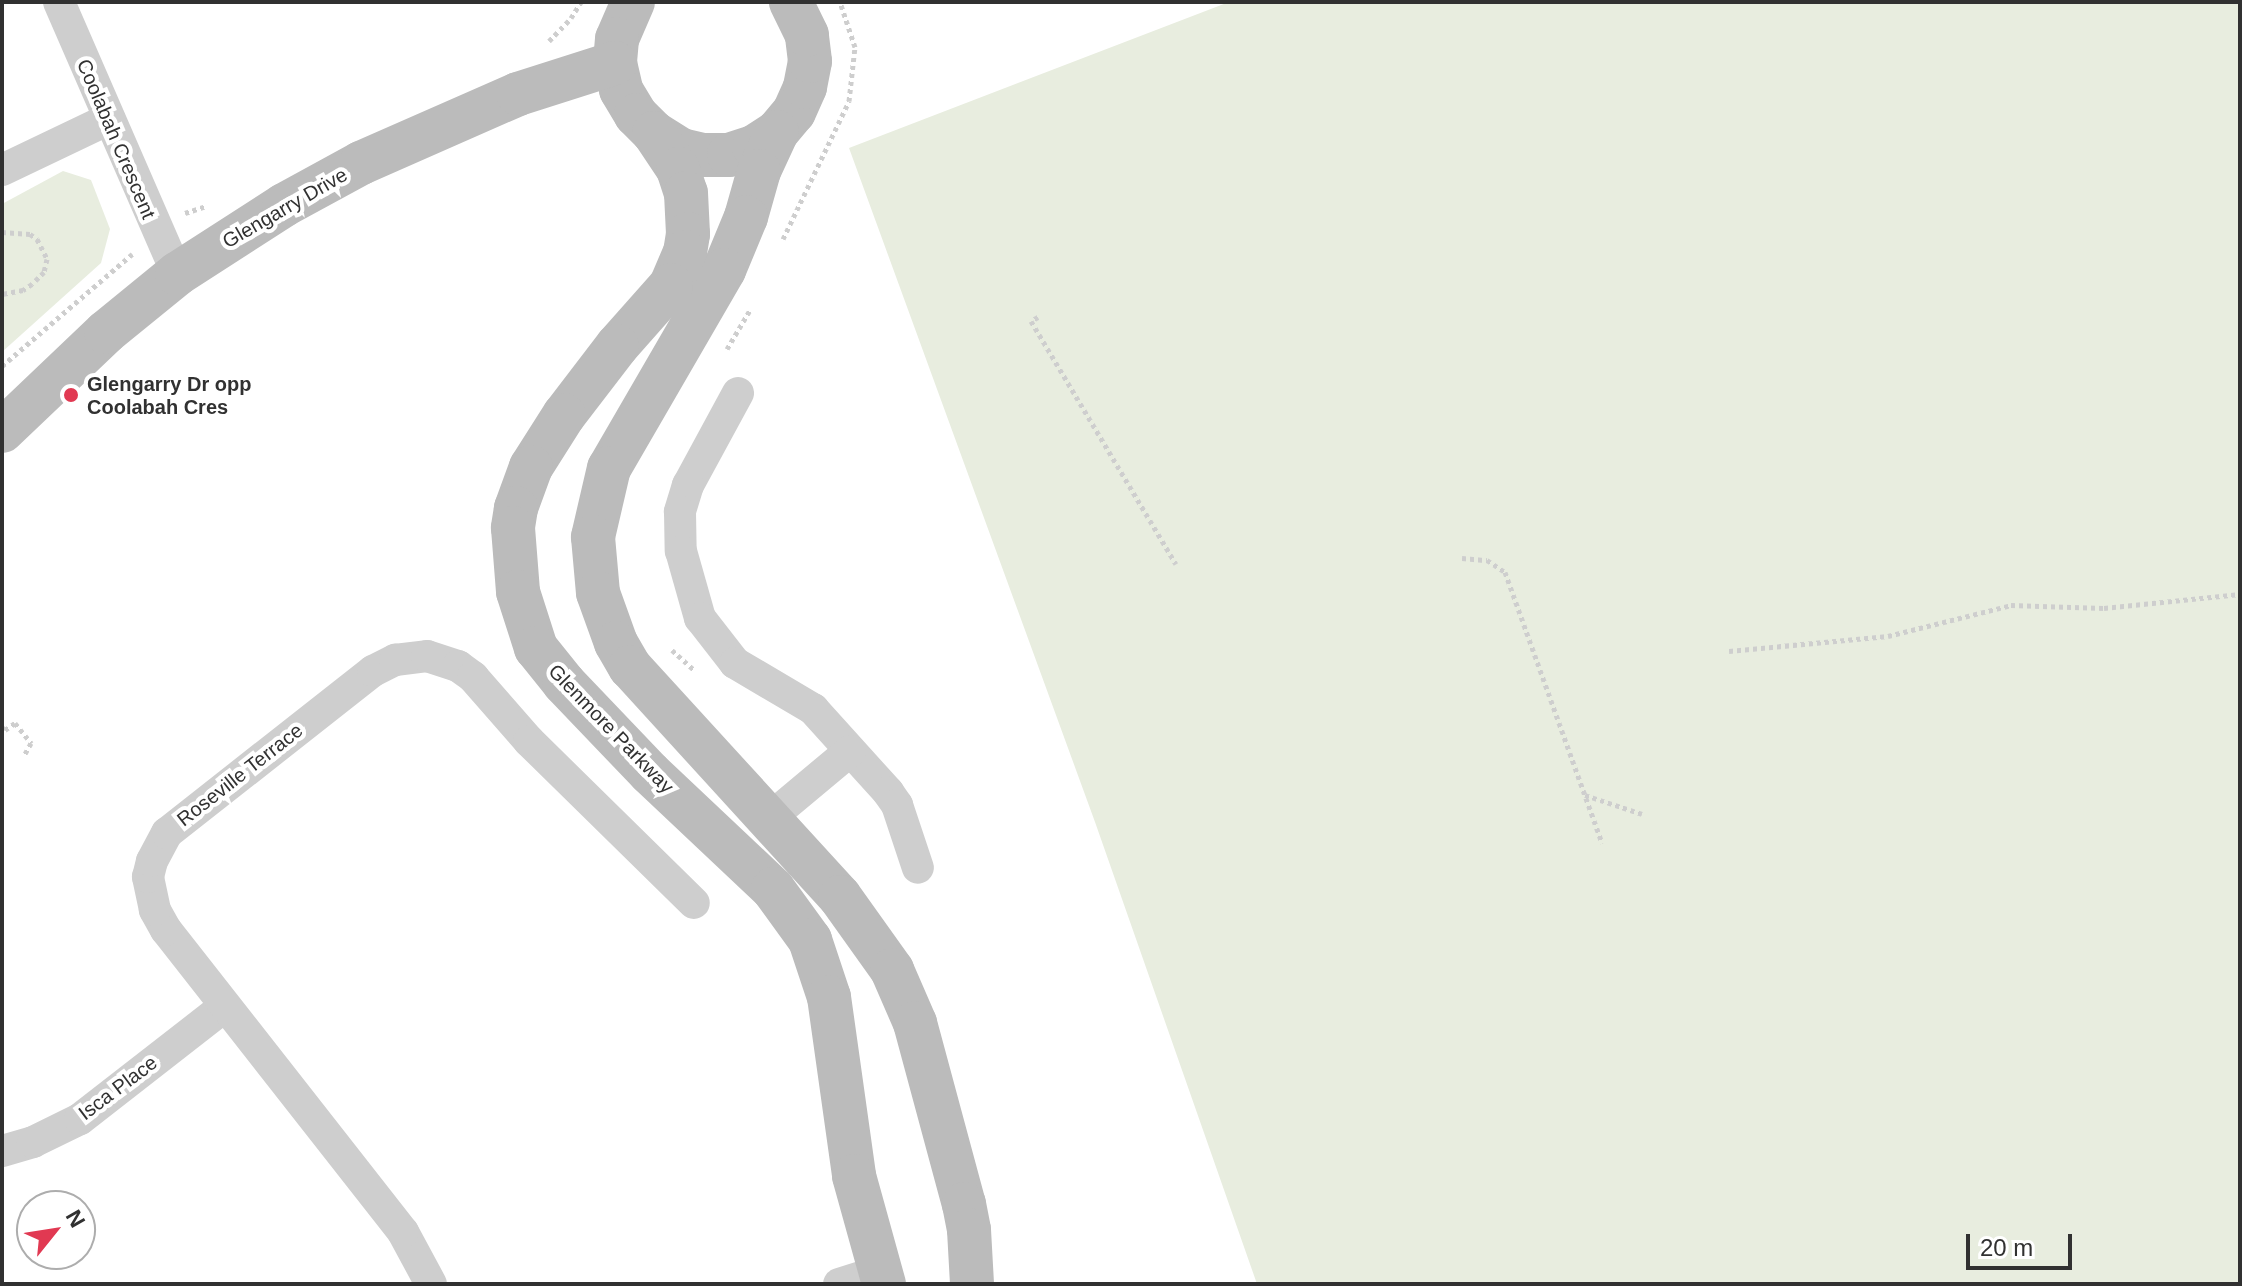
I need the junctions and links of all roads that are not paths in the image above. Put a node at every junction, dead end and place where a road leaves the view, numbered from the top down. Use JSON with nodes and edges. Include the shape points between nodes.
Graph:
{"nodes":[{"id":1,"x":59,"y":2,"type":"edge"},
{"id":2,"x":633,"y":2,"type":"edge"},
{"id":3,"x":791,"y":2,"type":"edge"},
{"id":4,"x":615,"y":63,"type":"junction"},
{"id":5,"x":109,"y":119,"type":"junction"},
{"id":6,"x":777,"y":132,"type":"junction"},
{"id":7,"x":654,"y":133,"type":"junction"},
{"id":8,"x":2,"y":170,"type":"edge"},
{"id":9,"x":177,"y":274,"type":"junction"},
{"id":10,"x":738,"y":393,"type":"dead end"},
{"id":11,"x":2,"y":431,"type":"edge"},
{"id":12,"x":850,"y":751,"type":"junction"},
{"id":13,"x":771,"y":817,"type":"junction"},
{"id":14,"x":918,"y":868,"type":"dead end"},
{"id":15,"x":694,"y":903,"type":"dead end"},
{"id":16,"x":224,"y":1007,"type":"junction"},
{"id":17,"x":2,"y":1151,"type":"edge"},
{"id":18,"x":868,"y":1280,"type":"edge"},
{"id":19,"x":431,"y":1284,"type":"edge"},
{"id":20,"x":972,"y":1284,"type":"edge"}],
"edges":[{"from":1,"to":5,"type":"street","name":"Coolabah Crescent"},
{"from":2,"to":4,"type":"main road","via":[[617,39]]},
{"from":3,"to":6,"type":"main road","via":[[807,35],[810,61],[794,112]]},
{"from":4,"to":7,"type":"main road","name":"Glenmore Parkway","via":[[621,90]]},
{"from":4,"to":9,"type":"main road","name":"Glengarry Drive","via":[[518,94],[361,163]]},
{"from":5,"to":8,"type":"street"},
{"from":5,"to":9,"type":"street","name":"Coolabah Crescent"},
{"from":6,"to":7,"type":"main road","via":[[729,155],[681,150]]},
{"from":6,"to":13,"type":"main road","via":[[724,270],[609,468],[593,537],[598,593],[630,667]]},
{"from":7,"to":18,"type":"main road","name":"Glenmore Parkway","via":[[678,169],[686,193],[685,252],[671,285],[617,346],[531,467],[513,528],[518,592],[536,648],[564,683],[773,889],[810,940],[829,997]]},
{"from":9,"to":11,"type":"main road","name":"Glengarry Drive","via":[[97,340]]},
{"from":10,"to":12,"type":"street","via":[[688,485],[680,512],[681,551],[700,618],[735,663],[800,699]]},
{"from":12,"to":13,"type":"street"},
{"from":12,"to":14,"type":"street","via":[[897,805]]},
{"from":13,"to":20,"type":"main road","via":[[858,919],[905,997],[964,1204]]},
{"from":15,"to":16,"type":"street","name":"Roseville Terrace","via":[[529,741],[467,671],[427,656],[395,660],[373,671],[181,821],[158,847],[148,877],[155,910]]},
{"from":16,"to":17,"type":"street","name":"Isca Place","via":[[80,1119]]},
{"from":16,"to":19,"type":"street","name":"Roseville Terrace","via":[[403,1232]]}]}
